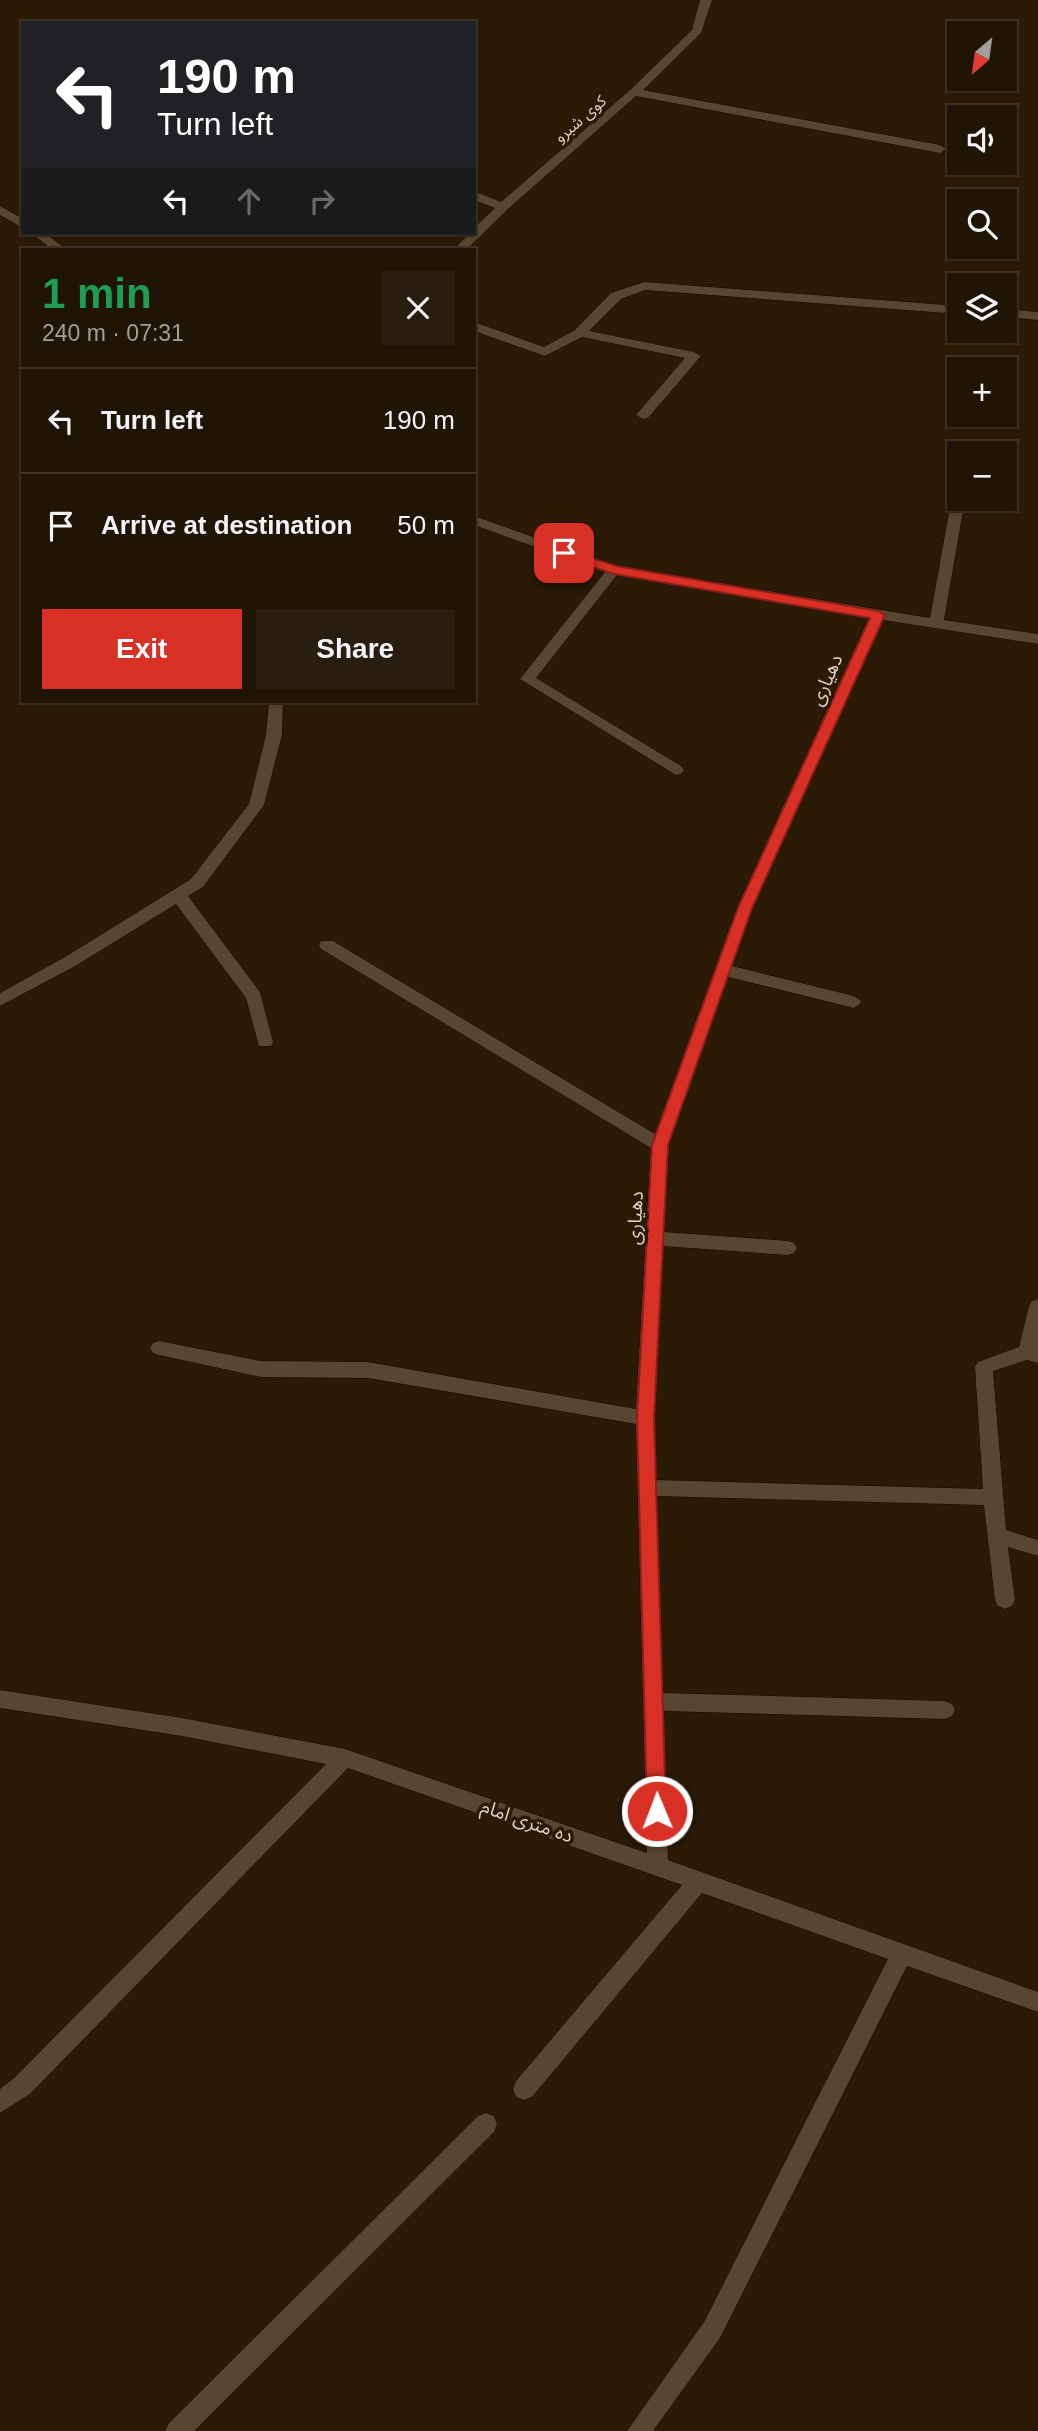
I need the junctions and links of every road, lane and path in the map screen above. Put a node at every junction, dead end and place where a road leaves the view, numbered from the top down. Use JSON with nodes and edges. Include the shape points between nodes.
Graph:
{"nodes":[{"id":1,"x":706,"y":0,"type":"edge"},
{"id":2,"x":634,"y":92,"type":"junction"},
{"id":3,"x":940,"y":149,"type":"dead end"},
{"id":4,"x":476,"y":196,"type":"edge"},
{"id":5,"x":503,"y":207,"type":"junction"},
{"id":6,"x":0,"y":210,"type":"edge"},
{"id":7,"x":21,"y":223,"type":"edge"},
{"id":8,"x":476,"y":233,"type":"edge"},
{"id":9,"x":40,"y":235,"type":"edge"},
{"id":10,"x":474,"y":235,"type":"edge"},
{"id":11,"x":58,"y":248,"type":"edge"},
{"id":12,"x":461,"y":248,"type":"edge"},
{"id":13,"x":947,"y":309,"type":"edge"},
{"id":14,"x":1017,"y":314,"type":"edge"},
{"id":15,"x":1038,"y":316,"type":"edge"},
{"id":16,"x":476,"y":327,"type":"edge"},
{"id":17,"x":580,"y":333,"type":"junction"},
{"id":18,"x":643,"y":415,"type":"dead end"},
{"id":19,"x":956,"y":511,"type":"edge"},
{"id":20,"x":476,"y":521,"type":"edge"},
{"id":21,"x":614,"y":570,"type":"junction"},
{"id":22,"x":878,"y":615,"type":"junction"},
{"id":23,"x":936,"y":624,"type":"junction"},
{"id":24,"x":1038,"y":639,"type":"edge"},
{"id":25,"x":276,"y":703,"type":"edge"},
{"id":26,"x":676,"y":770,"type":"dead end"},
{"id":27,"x":178,"y":895,"type":"junction"},
{"id":28,"x":327,"y":945,"type":"dead end"},
{"id":29,"x":724,"y":970,"type":"junction"},
{"id":30,"x":0,"y":1000,"type":"edge"},
{"id":31,"x":854,"y":1002,"type":"dead end"},
{"id":32,"x":265,"y":1042,"type":"dead end"},
{"id":33,"x":660,"y":1145,"type":"junction"},
{"id":34,"x":654,"y":1238,"type":"junction"},
{"id":35,"x":788,"y":1248,"type":"dead end"},
{"id":36,"x":1038,"y":1306,"type":"edge"},
{"id":37,"x":159,"y":1348,"type":"dead end"},
{"id":38,"x":1032,"y":1354,"type":"edge"},
{"id":39,"x":645,"y":1418,"type":"junction"},
{"id":40,"x":648,"y":1488,"type":"junction"},
{"id":41,"x":993,"y":1497,"type":"junction"},
{"id":42,"x":998,"y":1536,"type":"junction"},
{"id":43,"x":1038,"y":1548,"type":"edge"},
{"id":44,"x":1005,"y":1600,"type":"dead end"},
{"id":45,"x":0,"y":1699,"type":"edge"},
{"id":46,"x":654,"y":1702,"type":"junction"},
{"id":47,"x":945,"y":1710,"type":"dead end"},
{"id":48,"x":345,"y":1758,"type":"junction"},
{"id":49,"x":658,"y":1866,"type":"junction"},
{"id":50,"x":698,"y":1882,"type":"junction"},
{"id":51,"x":902,"y":1953,"type":"junction"},
{"id":52,"x":1038,"y":2002,"type":"edge"},
{"id":53,"x":524,"y":2089,"type":"dead end"},
{"id":54,"x":0,"y":2102,"type":"edge"},
{"id":55,"x":486,"y":2124,"type":"dead end"},
{"id":56,"x":177,"y":2431,"type":"edge"},
{"id":57,"x":639,"y":2431,"type":"edge"}],
"edges":[{"from":1,"to":2,"type":"street","name":"کوی شبرو","via":[[697,32]]},
{"from":2,"to":3,"type":"street"},
{"from":2,"to":5,"type":"street","name":"کوی شبرو"},
{"from":4,"to":5,"type":"street"},
{"from":5,"to":8,"type":"street","name":"کوی شبرو"},
{"from":6,"to":7,"type":"street"},
{"from":9,"to":11,"type":"street"},
{"from":10,"to":12,"type":"street","name":"کوی شبرو"},
{"from":13,"to":17,"type":"street","via":[[643,286],[616,296]]},
{"from":14,"to":15,"type":"street"},
{"from":16,"to":17,"type":"street","via":[[545,352]]},
{"from":17,"to":18,"type":"street","via":[[694,356]]},
{"from":19,"to":23,"type":"street"},
{"from":20,"to":21,"type":"street"},
{"from":21,"to":22,"type":"street"},
{"from":21,"to":26,"type":"street","via":[[527,679]]},
{"from":22,"to":23,"type":"street"},
{"from":22,"to":29,"type":"street","name":"دهیاری","via":[[745,908]]},
{"from":23,"to":24,"type":"street"},
{"from":25,"to":27,"type":"street","via":[[274,735],[256,805],[197,883]]},
{"from":27,"to":30,"type":"street"},
{"from":27,"to":32,"type":"street","via":[[254,996]]},
{"from":28,"to":33,"type":"street"},
{"from":29,"to":31,"type":"street"},
{"from":29,"to":33,"type":"street","name":"دهیاری"},
{"from":33,"to":34,"type":"street","name":"دهیاری"},
{"from":34,"to":35,"type":"street"},
{"from":34,"to":39,"type":"street","name":"دهیاری"},
{"from":36,"to":38,"type":"street"},
{"from":37,"to":39,"type":"street","via":[[261,1369],[368,1370]]},
{"from":38,"to":41,"type":"street","via":[[984,1367]]},
{"from":39,"to":40,"type":"street","name":"دهیاری"},
{"from":40,"to":41,"type":"street"},
{"from":40,"to":46,"type":"street","name":"دهیاری"},
{"from":41,"to":42,"type":"street"},
{"from":42,"to":43,"type":"street"},
{"from":42,"to":44,"type":"street"},
{"from":45,"to":48,"type":"street","name":"ده متری امام"},
{"from":46,"to":47,"type":"street"},
{"from":46,"to":49,"type":"street","name":"دهیاری"},
{"from":48,"to":49,"type":"street","name":"ده متری امام"},
{"from":48,"to":54,"type":"street","via":[[22,2086]]},
{"from":49,"to":50,"type":"street","name":"ده متری امام"},
{"from":50,"to":51,"type":"street","name":"ده متری امام"},
{"from":50,"to":53,"type":"street"},
{"from":51,"to":52,"type":"street","name":"ده متری امام"},
{"from":51,"to":57,"type":"street","via":[[712,2330]]},
{"from":55,"to":56,"type":"street"}]}
